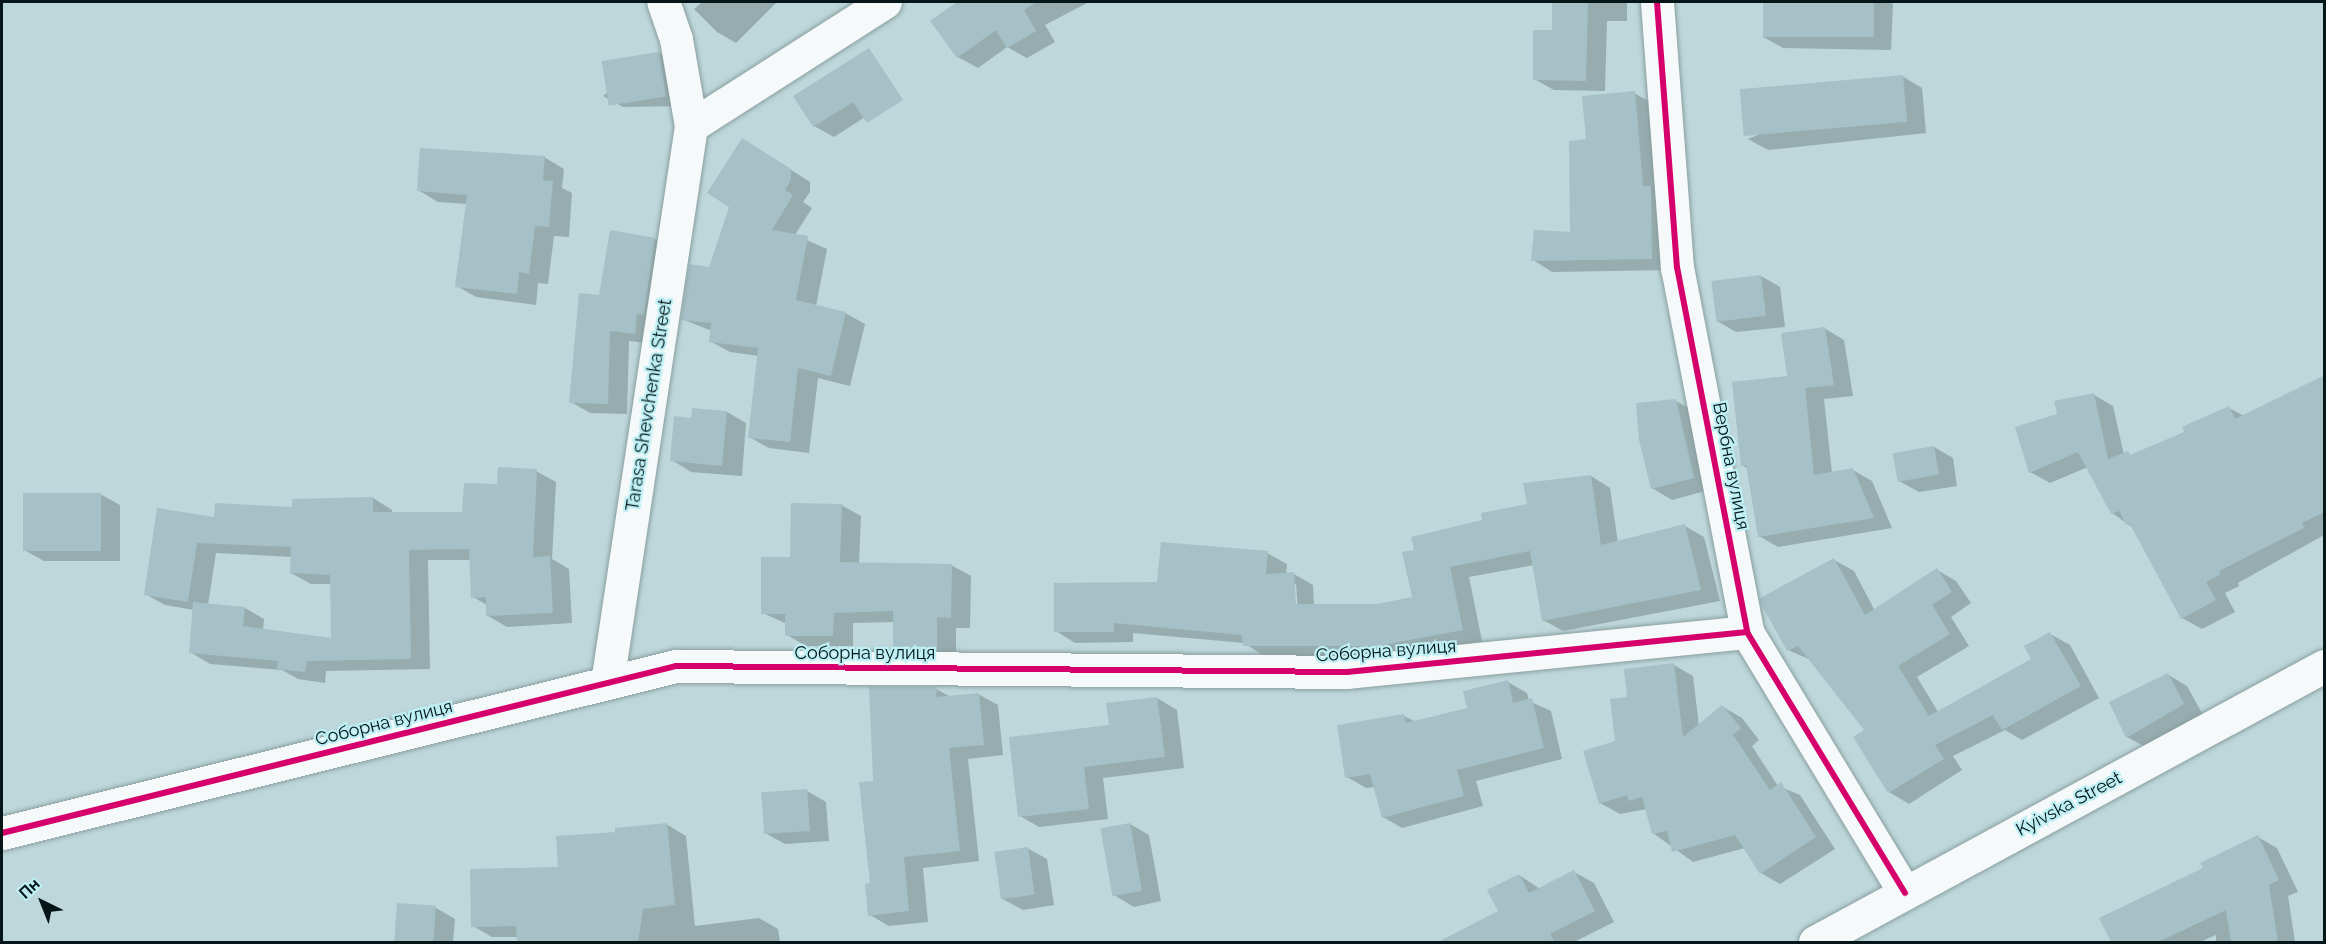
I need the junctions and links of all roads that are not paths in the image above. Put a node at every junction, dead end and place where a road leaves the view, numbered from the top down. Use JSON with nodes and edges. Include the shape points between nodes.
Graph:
{"nodes":[{"id":1,"x":663,"y":2,"type":"edge"},
{"id":2,"x":885,"y":2,"type":"edge"},
{"id":3,"x":1657,"y":2,"type":"edge"},
{"id":4,"x":691,"y":126,"type":"junction"},
{"id":5,"x":1747,"y":632,"type":"junction"},
{"id":6,"x":2325,"y":666,"type":"edge"},
{"id":7,"x":607,"y":683,"type":"junction"},
{"id":8,"x":2,"y":833,"type":"edge"},
{"id":9,"x":1905,"y":893,"type":"junction"},
{"id":10,"x":1815,"y":942,"type":"edge"}],
"edges":[{"from":1,"to":4,"type":"street","name":"Tarasa Shevchenka Street","via":[[676,39]]},
{"from":2,"to":4,"type":"street"},
{"from":3,"to":5,"type":"street","name":"Вербна вулиця","via":[[1677,267]]},
{"from":4,"to":7,"type":"street","name":"Tarasa Shevchenka Street"},
{"from":5,"to":7,"type":"street","name":"Соборна вулиця","via":[[1347,672],[676,666]]},
{"from":5,"to":9,"type":"street","name":"Вербна вулиця"},
{"from":6,"to":9,"type":"street","name":"Kyivska Street"},
{"from":7,"to":8,"type":"street","name":"Соборна вулиця"},
{"from":9,"to":10,"type":"street","name":"Kyivska Street"}]}
